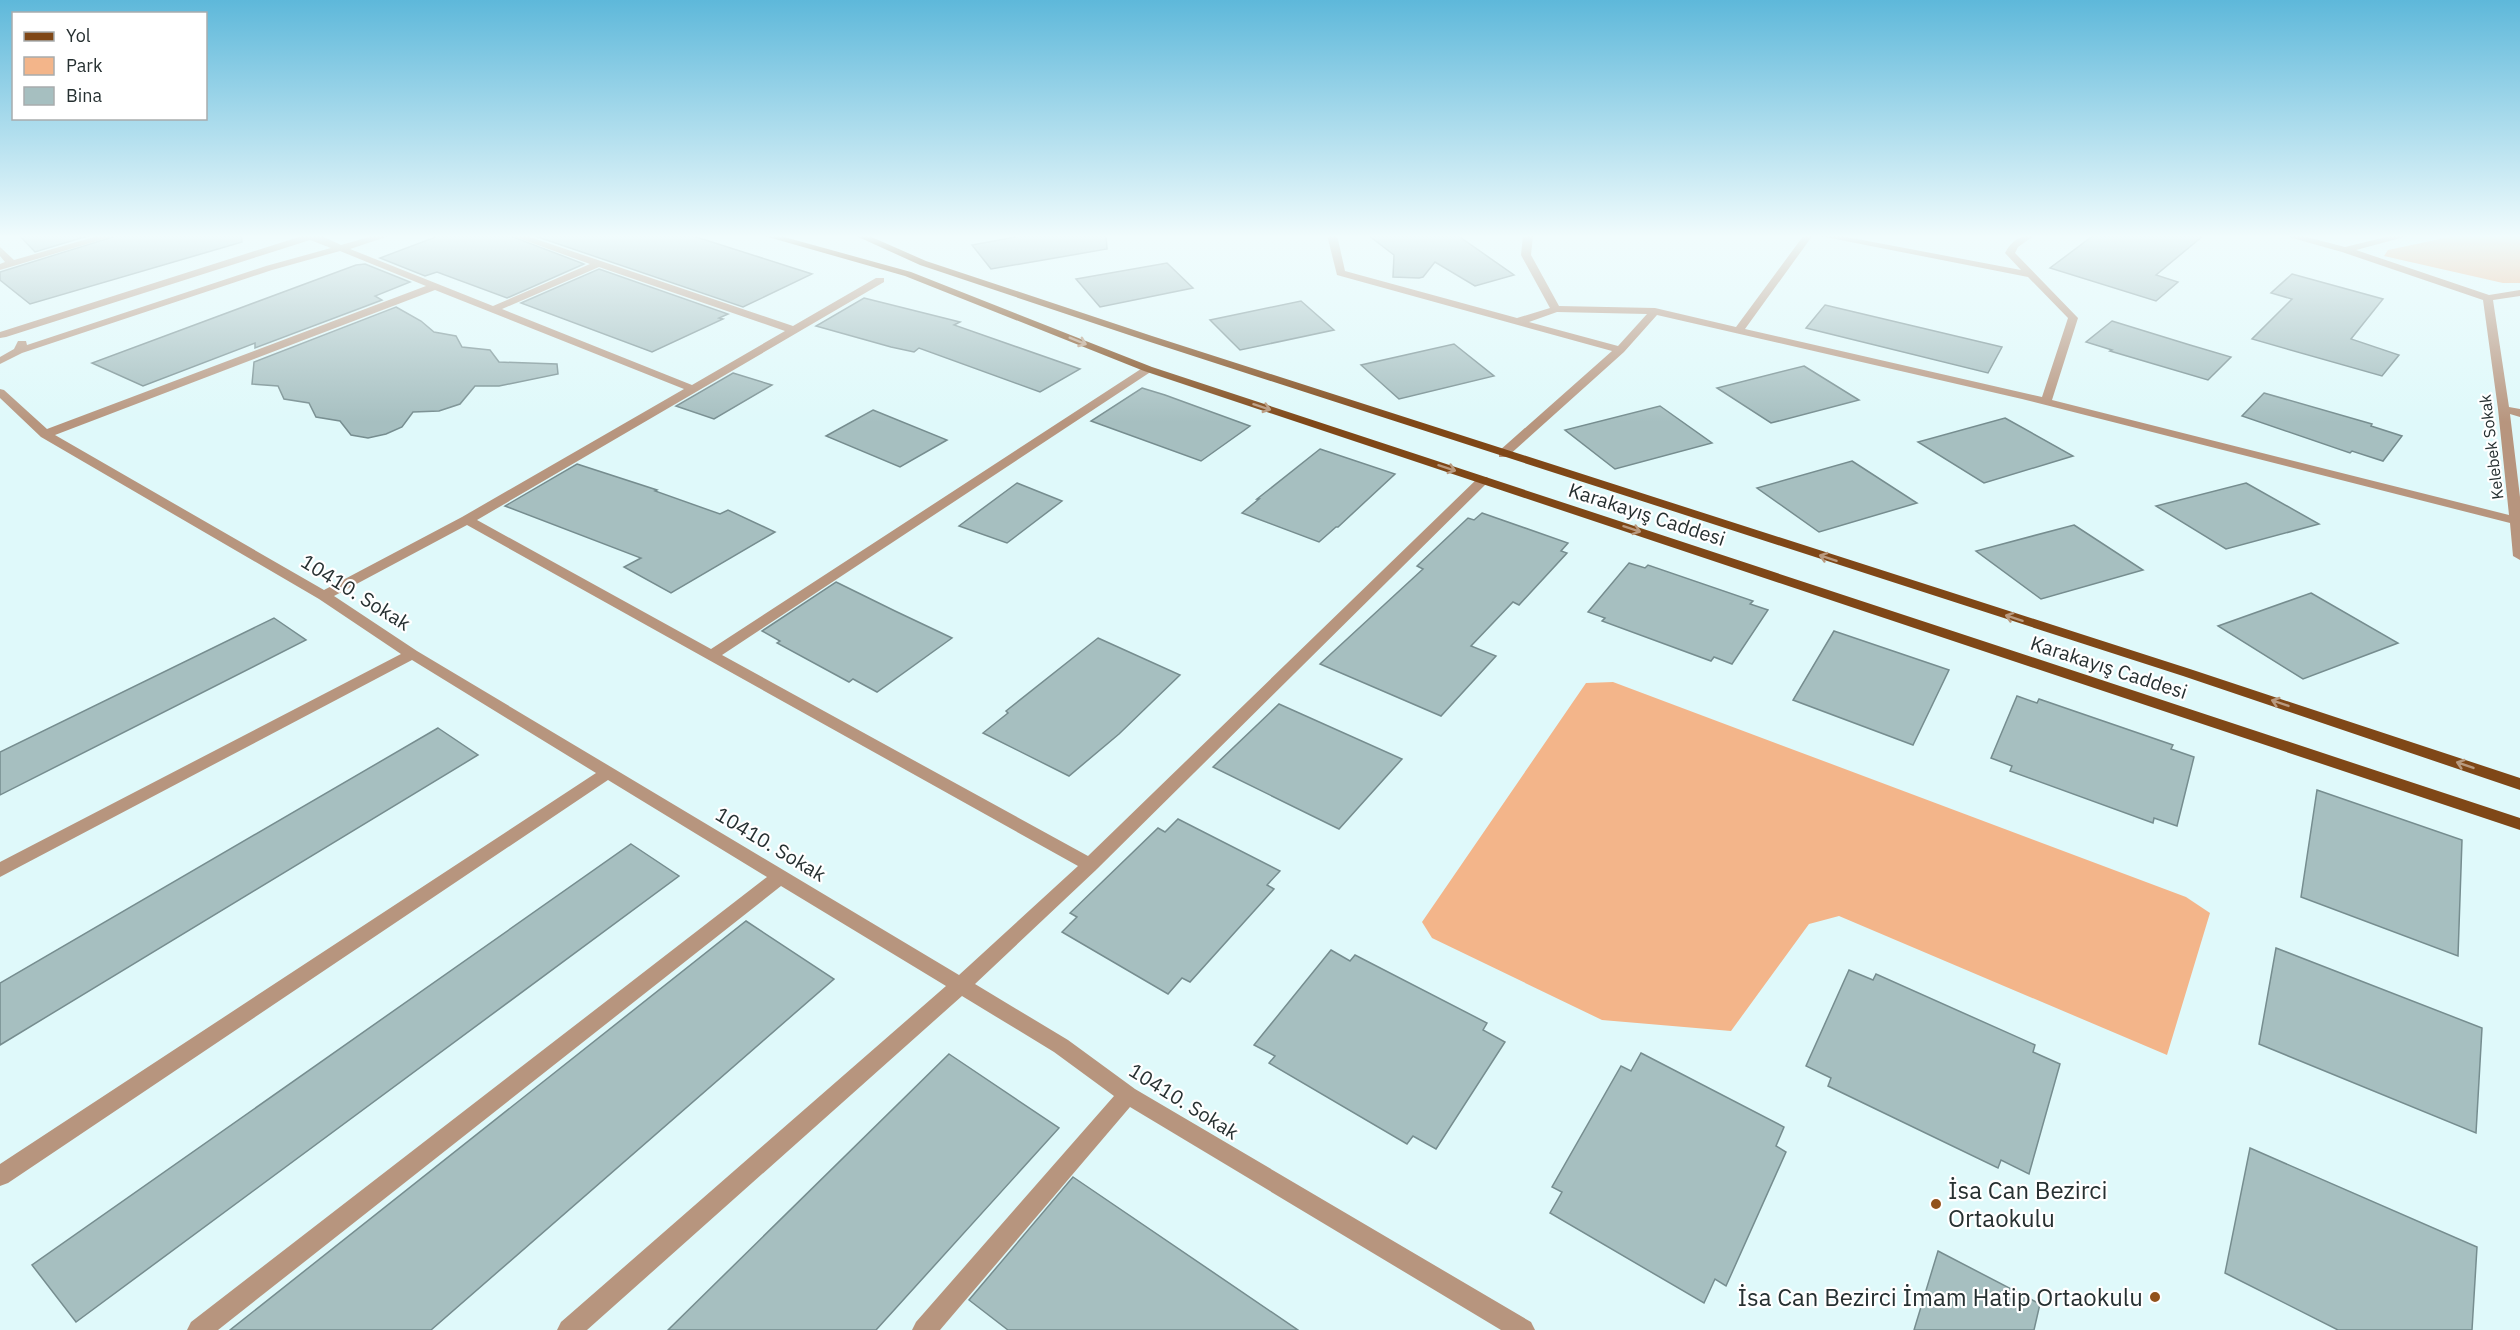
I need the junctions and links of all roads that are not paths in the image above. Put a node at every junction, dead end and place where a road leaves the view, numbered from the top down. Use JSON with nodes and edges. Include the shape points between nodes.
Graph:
{"nodes":[{"id":1,"x":118,"y":297,"type":"edge"},
{"id":2,"x":181,"y":297,"type":"edge"},
{"id":3,"x":406,"y":297,"type":"edge"},
{"id":4,"x":463,"y":297,"type":"edge"},
{"id":5,"x":522,"y":297,"type":"edge"},
{"id":6,"x":696,"y":297,"type":"edge"},
{"id":7,"x":850,"y":297,"type":"edge"},
{"id":8,"x":966,"y":297,"type":"edge"},
{"id":9,"x":1026,"y":297,"type":"edge"},
{"id":10,"x":1427,"y":297,"type":"edge"},
{"id":11,"x":1549,"y":297,"type":"edge"},
{"id":12,"x":1763,"y":297,"type":"edge"},
{"id":13,"x":2053,"y":297,"type":"edge"},
{"id":14,"x":2494,"y":297,"type":"edge"},
{"id":15,"x":2488,"y":298,"type":"joint"},
{"id":16,"x":494,"y":309,"type":"junction"},
{"id":17,"x":1556,"y":309,"type":"junction"},
{"id":18,"x":1655,"y":311,"type":"junction"},
{"id":19,"x":1517,"y":322,"type":"junction"},
{"id":20,"x":793,"y":330,"type":"junction"},
{"id":21,"x":1738,"y":330,"type":"junction"},
{"id":22,"x":1,"y":335,"type":"edge"},
{"id":23,"x":1620,"y":350,"type":"junction"},
{"id":24,"x":18,"y":351,"type":"junction"},
{"id":25,"x":0,"y":361,"type":"edge"},
{"id":26,"x":1148,"y":369,"type":"junction"},
{"id":27,"x":693,"y":389,"type":"junction"},
{"id":28,"x":4,"y":399,"type":"edge"},
{"id":29,"x":2046,"y":402,"type":"junction"},
{"id":30,"x":2504,"y":409,"type":"junction"},
{"id":31,"x":2520,"y":413,"type":"edge"},
{"id":32,"x":45,"y":434,"type":"junction"},
{"id":33,"x":1503,"y":454,"type":"junction"},
{"id":34,"x":1483,"y":480,"type":"junction"},
{"id":35,"x":467,"y":520,"type":"junction"},
{"id":36,"x":2517,"y":521,"type":"junction"},
{"id":37,"x":2520,"y":556,"type":"edge"},
{"id":38,"x":324,"y":596,"type":"junction"},
{"id":39,"x":412,"y":654,"type":"junction"},
{"id":40,"x":711,"y":655,"type":"junction"},
{"id":41,"x":609,"y":772,"type":"junction"},
{"id":42,"x":2520,"y":784,"type":"edge"},
{"id":43,"x":2520,"y":824,"type":"edge"},
{"id":44,"x":1090,"y":865,"type":"junction"},
{"id":45,"x":0,"y":870,"type":"edge"},
{"id":46,"x":781,"y":876,"type":"junction"},
{"id":47,"x":961,"y":985,"type":"junction"},
{"id":48,"x":1128,"y":1095,"type":"junction"},
{"id":49,"x":0,"y":1176,"type":"edge"},
{"id":50,"x":199,"y":1330,"type":"edge"},
{"id":51,"x":569,"y":1330,"type":"edge"},
{"id":52,"x":924,"y":1330,"type":"edge"},
{"id":53,"x":1523,"y":1330,"type":"edge"}],
"edges":[{"from":1,"to":22,"type":"street"},
{"from":2,"to":24,"type":"street"},
{"from":3,"to":32,"type":"street"},
{"from":4,"to":16,"type":"street"},
{"from":5,"to":16,"type":"street"},
{"from":6,"to":20,"type":"street"},
{"from":7,"to":20,"type":"street"},
{"from":8,"to":26,"type":"main road","name":"Karakayış Caddesi","one_way":true},
{"from":9,"to":33,"type":"main road","name":"Karakayış Caddesi"},
{"from":10,"to":19,"type":"street"},
{"from":11,"to":17,"type":"street"},
{"from":12,"to":21,"type":"street"},
{"from":13,"to":29,"type":"street","via":[[2073,318]]},
{"from":14,"to":15,"type":"street"},
{"from":15,"to":30,"type":"street","name":"Kelebek Sokak"},
{"from":16,"to":27,"type":"street"},
{"from":17,"to":18,"type":"street"},
{"from":17,"to":19,"type":"street"},
{"from":18,"to":21,"type":"street"},
{"from":18,"to":23,"type":"street"},
{"from":19,"to":23,"type":"street"},
{"from":20,"to":27,"type":"street"},
{"from":21,"to":29,"type":"street"},
{"from":22,"to":24,"type":"street","via":[[21,340]]},
{"from":23,"to":33,"type":"street"},
{"from":24,"to":25,"type":"street"},
{"from":26,"to":34,"type":"main road","name":"Karakayış Caddesi","one_way":true},
{"from":26,"to":40,"type":"street"},
{"from":27,"to":35,"type":"street"},
{"from":28,"to":32,"type":"street","name":"10410. Sokak"},
{"from":29,"to":36,"type":"street"},
{"from":30,"to":31,"type":"street"},
{"from":30,"to":36,"type":"street","name":"Kelebek Sokak"},
{"from":32,"to":38,"type":"street","name":"10410. Sokak"},
{"from":42,"to":33,"type":"main road","name":"Karakayış Caddesi","one_way":true,"via":[[2199,676]]},
{"from":34,"to":43,"type":"main road","name":"Karakayış Caddesi","one_way":true},
{"from":34,"to":44,"type":"street"},
{"from":35,"to":38,"type":"street"},
{"from":35,"to":40,"type":"street"},
{"from":36,"to":37,"type":"street","name":"Kelebek Sokak"},
{"from":38,"to":39,"type":"street","name":"10410. Sokak"},
{"from":39,"to":41,"type":"street","name":"10410. Sokak"},
{"from":39,"to":45,"type":"street"},
{"from":40,"to":44,"type":"street"},
{"from":41,"to":46,"type":"street","name":"10410. Sokak"},
{"from":41,"to":49,"type":"street"},
{"from":44,"to":47,"type":"street"},
{"from":46,"to":47,"type":"street","name":"10410. Sokak"},
{"from":46,"to":50,"type":"street"},
{"from":47,"to":48,"type":"street","name":"10410. Sokak","via":[[1061,1046]]},
{"from":47,"to":51,"type":"street"},
{"from":48,"to":52,"type":"street"},
{"from":48,"to":53,"type":"street","name":"10410. Sokak"}]}
